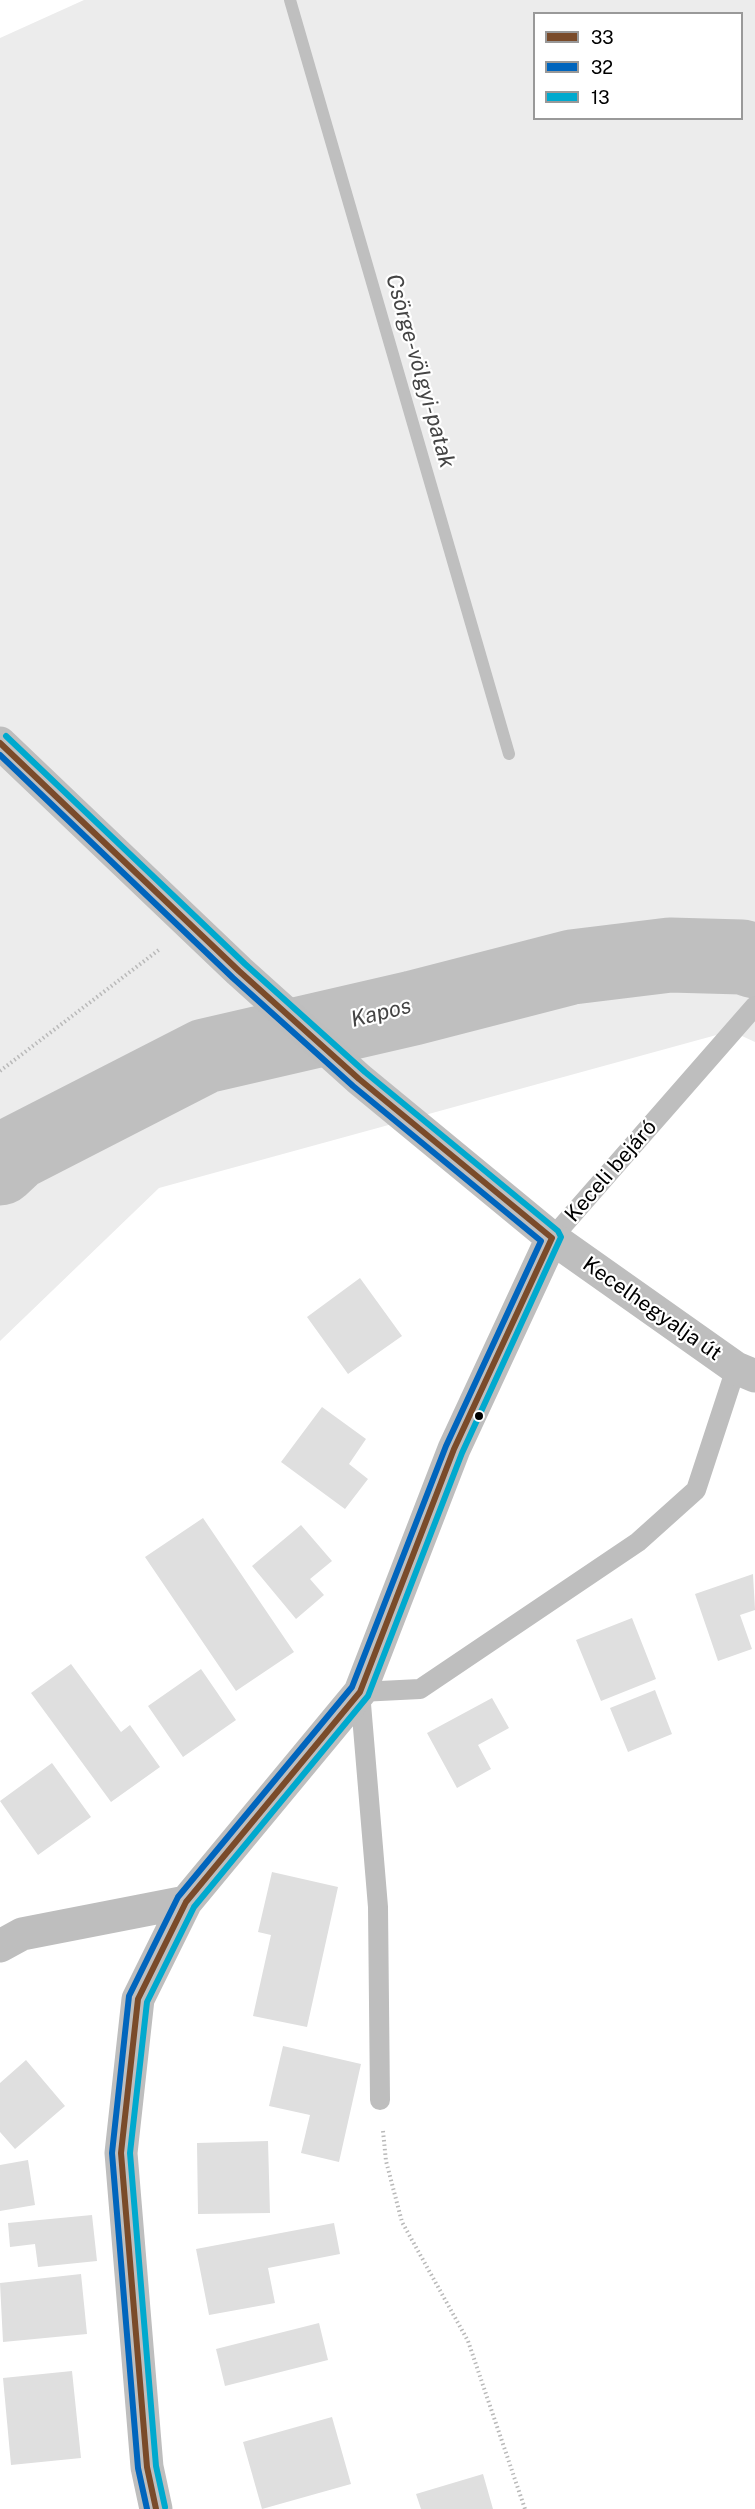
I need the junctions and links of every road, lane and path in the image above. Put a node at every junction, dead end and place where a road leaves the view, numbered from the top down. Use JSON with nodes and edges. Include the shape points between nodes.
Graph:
{"nodes":[{"id":1,"x":0,"y":743,"type":"edge"},
{"id":2,"x":192,"y":925,"type":"junction"},
{"id":3,"x":751,"y":1011,"type":"edge"},
{"id":4,"x":0,"y":1071,"type":"edge"},
{"id":5,"x":552,"y":1238,"type":"junction"},
{"id":6,"x":745,"y":1372,"type":"edge"},
{"id":7,"x":360,"y":1692,"type":"junction"},
{"id":8,"x":186,"y":1902,"type":"junction"},
{"id":9,"x":0,"y":1946,"type":"edge"},
{"id":10,"x":380,"y":2100,"type":"joint"},
{"id":11,"x":156,"y":2509,"type":"edge"},
{"id":12,"x":525,"y":2509,"type":"edge"}],
"edges":[{"from":1,"to":2,"type":"street","name":"Keceli bejáró"},
{"from":2,"to":4,"type":"path"},
{"from":2,"to":5,"type":"street","name":"Keceli bejáró","via":[[358,1079]]},
{"from":3,"to":5,"type":"lane","name":"Keceli bejáró"},
{"from":5,"to":6,"type":"street","name":"Kecelhegyalja út"},
{"from":5,"to":7,"type":"street","via":[[454,1449]]},
{"from":6,"to":7,"type":"lane","via":[[696,1490],[638,1542],[420,1689]]},
{"from":7,"to":8,"type":"street"},
{"from":7,"to":10,"type":"lane","via":[[378,1907]]},
{"from":8,"to":9,"type":"street","via":[[22,1934]]},
{"from":8,"to":11,"type":"street","via":[[138,1999],[121,2153],[147,2468]]},
{"from":10,"to":12,"type":"path","via":[[386,2161],[402,2222],[468,2341]]}]}
